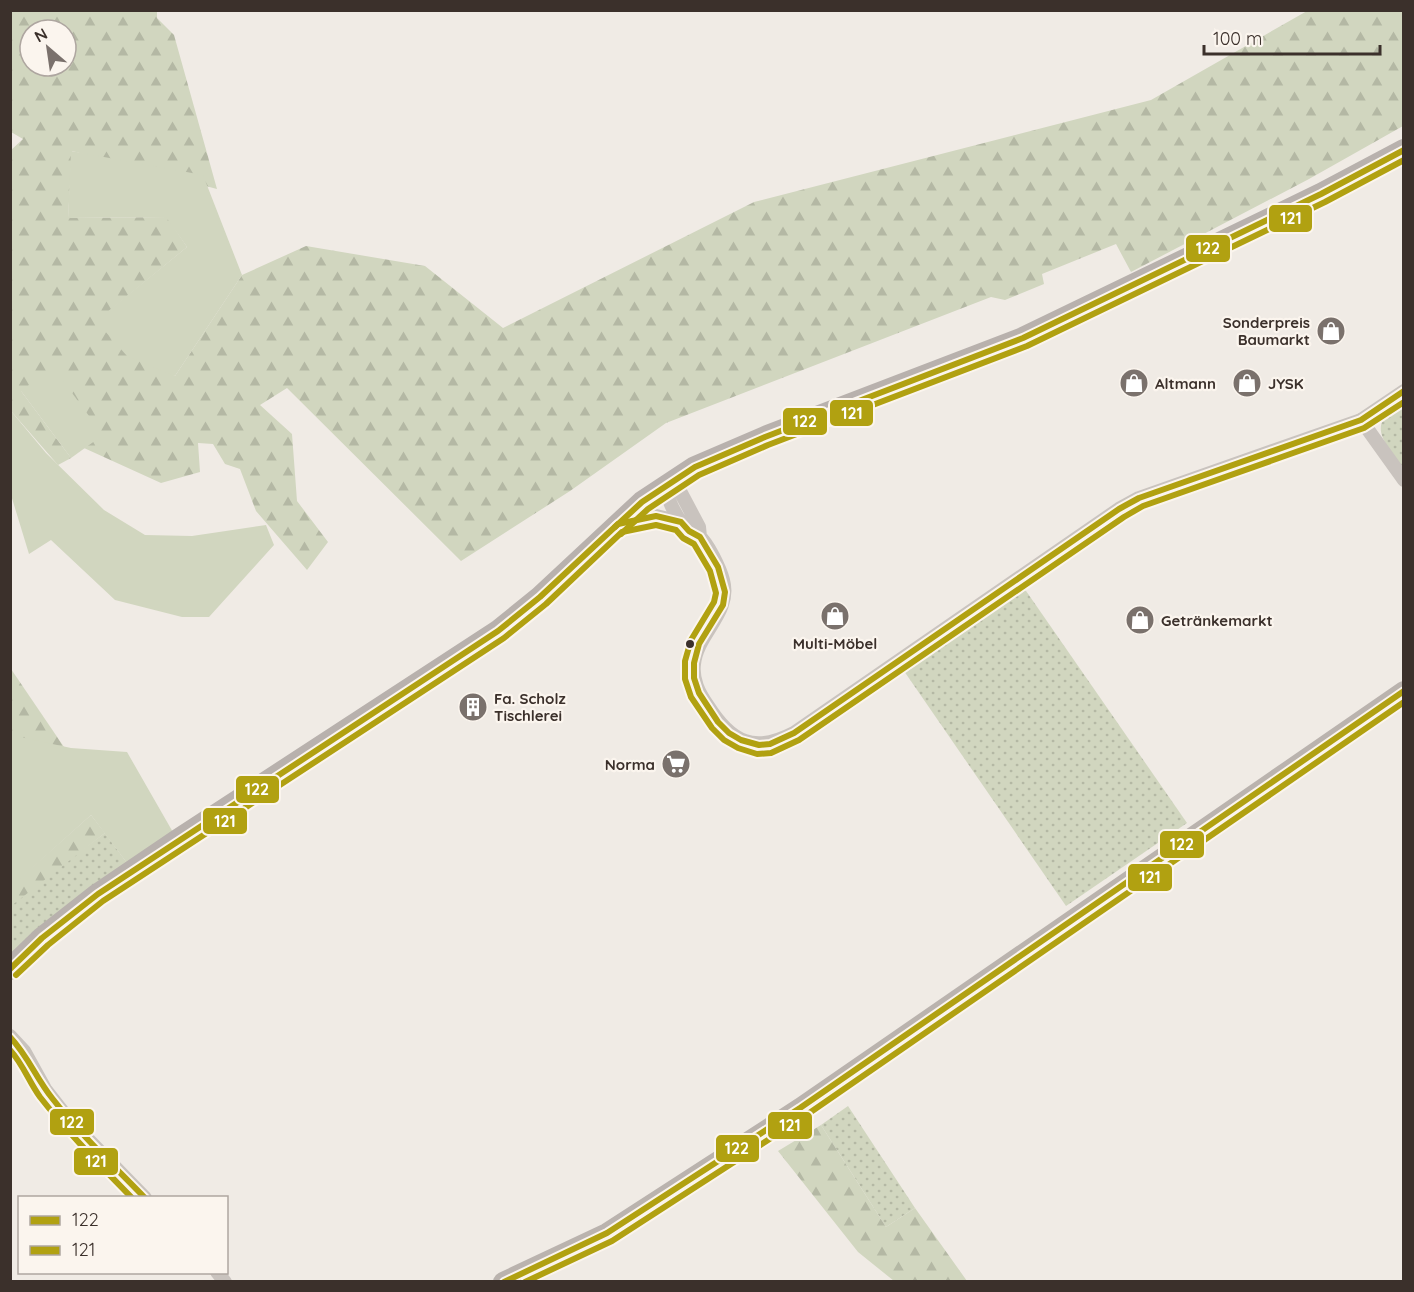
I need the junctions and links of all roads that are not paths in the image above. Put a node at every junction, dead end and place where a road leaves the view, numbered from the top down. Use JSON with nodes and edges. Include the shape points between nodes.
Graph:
{"nodes":[{"id":1,"x":1404,"y":150,"type":"edge"},
{"id":2,"x":1404,"y":391,"type":"edge"},
{"id":3,"x":1361,"y":420,"type":"junction"},
{"id":4,"x":1404,"y":480,"type":"edge"},
{"id":5,"x":664,"y":486,"type":"junction"},
{"id":6,"x":681,"y":522,"type":"junction"},
{"id":7,"x":618,"y":524,"type":"junction"},
{"id":8,"x":700,"y":537,"type":"junction"},
{"id":9,"x":1404,"y":691,"type":"edge"},
{"id":10,"x":10,"y":969,"type":"edge"},
{"id":11,"x":12,"y":1039,"type":"edge"},
{"id":12,"x":144,"y":1196,"type":"edge"},
{"id":13,"x":503,"y":1281,"type":"edge"}],
"edges":[{"from":1,"to":5,"type":"main road","via":[[1023,338],[765,437],[695,467]]},
{"from":2,"to":3,"type":"street"},
{"from":3,"to":4,"type":"street"},
{"from":3,"to":8,"type":"street","via":[[1119,508],[794,733],[770,744],[759,745],[729,733],[699,693],[694,663],[699,644],[723,605],[725,592],[718,567]]},
{"from":5,"to":6,"type":"street","via":[[670,506]]},
{"from":5,"to":7,"type":"main road"},
{"from":5,"to":8,"type":"street","via":[[681,493],[699,527]]},
{"from":6,"to":7,"type":"street","via":[[656,516]]},
{"from":6,"to":8,"type":"street"},
{"from":7,"to":10,"type":"main road","via":[[498,631],[141,864],[71,913]]},
{"from":9,"to":13,"type":"street","via":[[809,1102],[607,1233]]},
{"from":11,"to":12,"type":"street","via":[[70,1121]]}]}
